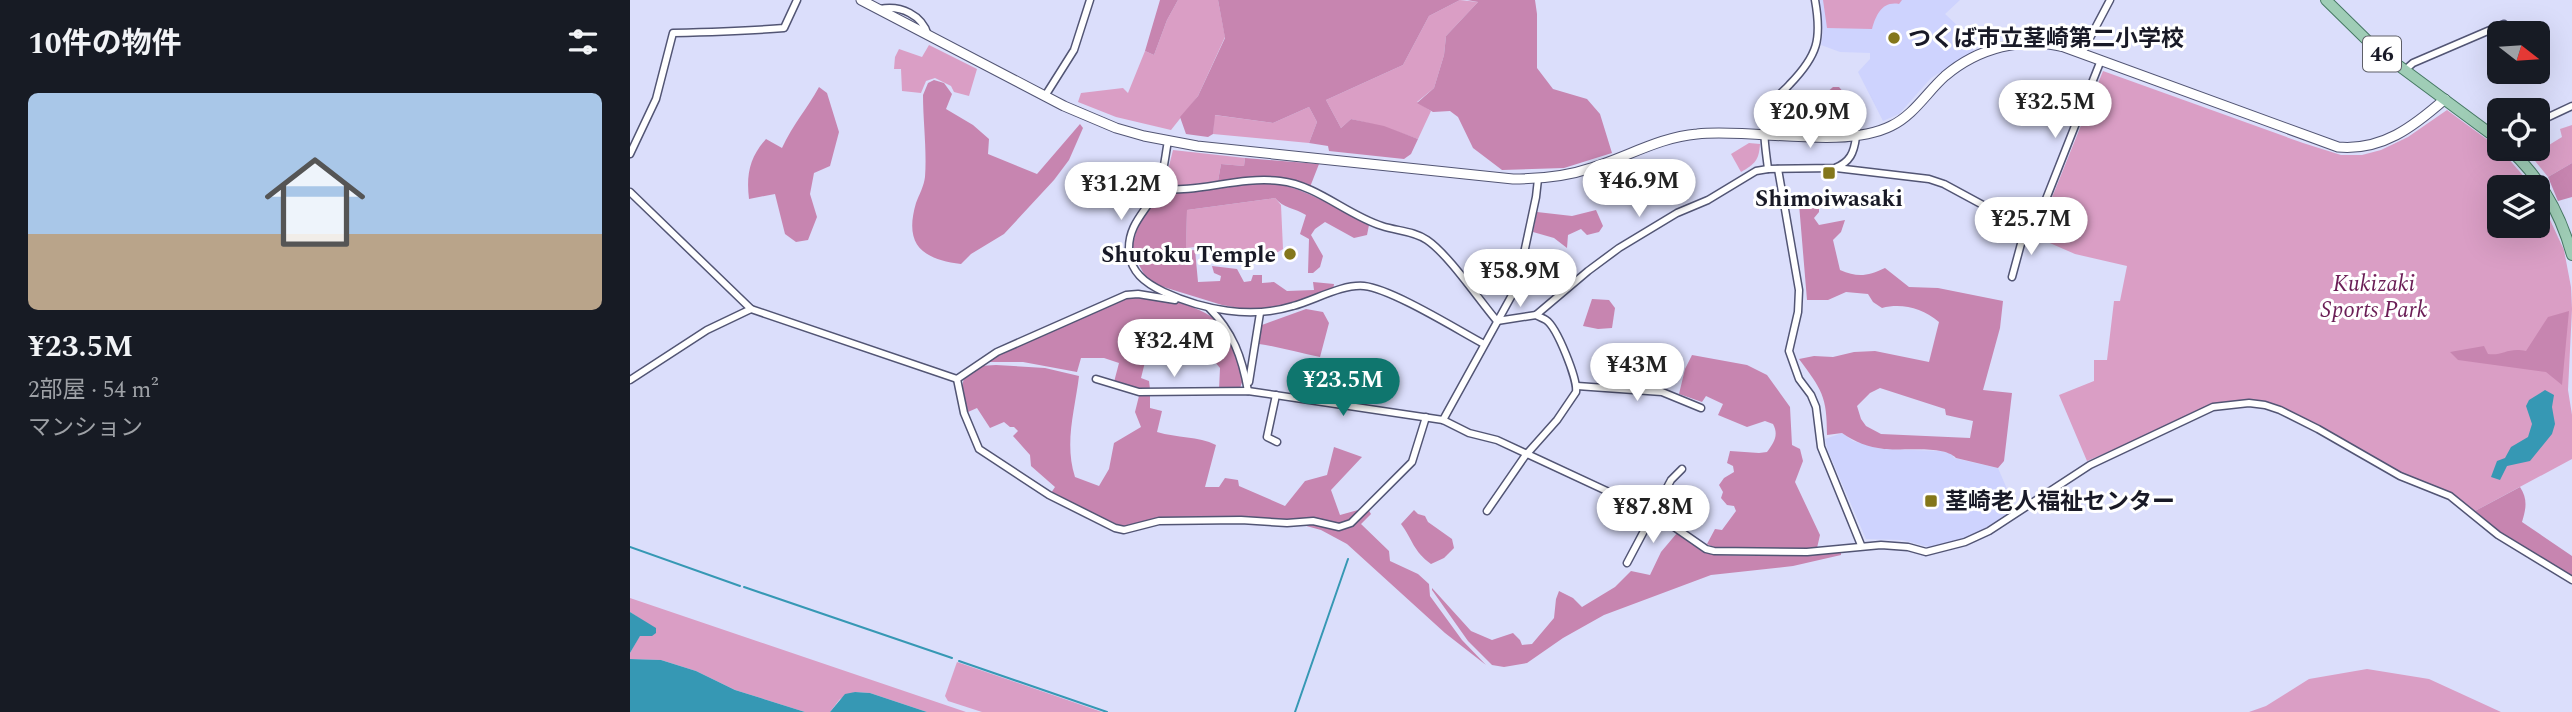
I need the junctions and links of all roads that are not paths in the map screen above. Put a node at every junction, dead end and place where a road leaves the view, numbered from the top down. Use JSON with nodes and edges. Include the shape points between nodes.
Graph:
{"nodes":[{"id":1,"x":797,"y":0,"type":"edge"},
{"id":2,"x":861,"y":0,"type":"edge"},
{"id":3,"x":1090,"y":0,"type":"edge"},
{"id":4,"x":1815,"y":0,"type":"edge"},
{"id":5,"x":2110,"y":0,"type":"edge"},
{"id":6,"x":2326,"y":0,"type":"edge"},
{"id":7,"x":2487,"y":31,"type":"edge"},
{"id":8,"x":2082,"y":53,"type":"junction"},
{"id":9,"x":2101,"y":60,"type":"junction"},
{"id":10,"x":2405,"y":70,"type":"junction"},
{"id":11,"x":1045,"y":96,"type":"junction"},
{"id":12,"x":2445,"y":99,"type":"junction"},
{"id":13,"x":2572,"y":106,"type":"edge"},
{"id":14,"x":2550,"y":116,"type":"edge"},
{"id":15,"x":2487,"y":131,"type":"edge"},
{"id":16,"x":1765,"y":134,"type":"junction"},
{"id":17,"x":1856,"y":137,"type":"junction"},
{"id":18,"x":1168,"y":141,"type":"junction"},
{"id":19,"x":630,"y":154,"type":"edge"},
{"id":20,"x":2519,"y":161,"type":"edge"},
{"id":21,"x":1835,"y":168,"type":"junction"},
{"id":22,"x":1768,"y":169,"type":"junction"},
{"id":23,"x":1778,"y":169,"type":"junction"},
{"id":24,"x":1538,"y":179,"type":"junction"},
{"id":25,"x":1158,"y":189,"type":"junction"},
{"id":26,"x":630,"y":192,"type":"edge"},
{"id":27,"x":2025,"y":229,"type":"junction"},
{"id":28,"x":2572,"y":253,"type":"edge"},
{"id":29,"x":2012,"y":277,"type":"dead end"},
{"id":30,"x":1188,"y":302,"type":"junction"},
{"id":31,"x":1209,"y":308,"type":"junction"},
{"id":32,"x":751,"y":309,"type":"junction"},
{"id":33,"x":1259,"y":313,"type":"junction"},
{"id":34,"x":1536,"y":315,"type":"junction"},
{"id":35,"x":1497,"y":321,"type":"junction"},
{"id":36,"x":1484,"y":344,"type":"junction"},
{"id":37,"x":957,"y":379,"type":"junction"},
{"id":38,"x":1096,"y":379,"type":"dead end"},
{"id":39,"x":630,"y":380,"type":"edge"},
{"id":40,"x":1577,"y":386,"type":"junction"},
{"id":41,"x":1248,"y":391,"type":"junction"},
{"id":42,"x":1276,"y":395,"type":"junction"},
{"id":43,"x":1701,"y":408,"type":"dead end"},
{"id":44,"x":1426,"y":417,"type":"junction"},
{"id":45,"x":1443,"y":420,"type":"junction"},
{"id":46,"x":1277,"y":442,"type":"dead end"},
{"id":47,"x":1527,"y":454,"type":"junction"},
{"id":48,"x":1682,"y":469,"type":"dead end"},
{"id":49,"x":1487,"y":511,"type":"dead end"},
{"id":50,"x":1654,"y":513,"type":"junction"},
{"id":51,"x":1861,"y":545,"type":"junction"},
{"id":52,"x":1627,"y":563,"type":"dead end"},
{"id":53,"x":2572,"y":580,"type":"edge"}],
"edges":[{"from":1,"to":19,"type":"street","via":[[784,28],[673,33],[656,99]]},
{"from":2,"to":11,"type":"street"},
{"from":3,"to":11,"type":"street","via":[[1074,50]]},
{"from":4,"to":16,"type":"street","via":[[1820,30],[1817,43],[1807,65],[1769,107]]},
{"from":5,"to":8,"type":"street"},
{"from":6,"to":10,"type":"main road","number":"46","via":[[2360,35]]},
{"from":7,"to":10,"type":"street"},
{"from":8,"to":9,"type":"street"},
{"from":8,"to":17,"type":"street","via":[[2037,42],[1993,49],[1946,75],[1903,120]]},
{"from":9,"to":12,"type":"street","via":[[2338,147],[2365,147],[2391,139]]},
{"from":9,"to":27,"type":"street","via":[[2036,230]]},
{"from":10,"to":12,"type":"main road","number":"46"},
{"from":11,"to":18,"type":"street","via":[[1116,128]]},
{"from":12,"to":15,"type":"main road","number":"46"},
{"from":13,"to":14,"type":"street"},
{"from":16,"to":17,"type":"street"},
{"from":16,"to":22,"type":"street"},
{"from":16,"to":24,"type":"street","via":[[1682,136],[1577,173]]},
{"from":17,"to":21,"type":"street","via":[[1852,155]]},
{"from":18,"to":24,"type":"street","via":[[1473,176]]},
{"from":18,"to":25,"type":"street"},
{"from":20,"to":28,"type":"main road","via":[[2542,188]]},
{"from":21,"to":23,"type":"street"},
{"from":21,"to":27,"type":"street","via":[[1929,179]]},
{"from":22,"to":23,"type":"street"},
{"from":22,"to":34,"type":"street","via":[[1756,171],[1649,229],[1588,271]]},
{"from":23,"to":51,"type":"street","via":[[1799,290],[1788,351],[1816,407],[1821,447]]},
{"from":24,"to":35,"type":"street","via":[[1521,273]]},
{"from":25,"to":30,"type":"street","via":[[1135,222],[1130,258],[1136,272],[1151,286]]},
{"from":25,"to":35,"type":"street","via":[[1261,180],[1297,185],[1367,221],[1427,240]]},
{"from":26,"to":32,"type":"street"},
{"from":27,"to":29,"type":"street"},
{"from":30,"to":31,"type":"street"},
{"from":30,"to":37,"type":"street","via":[[1126,295],[997,352]]},
{"from":31,"to":33,"type":"street"},
{"from":31,"to":41,"type":"street","via":[[1235,342]]},
{"from":32,"to":37,"type":"street"},
{"from":32,"to":39,"type":"street","via":[[707,330]]},
{"from":33,"to":36,"type":"street","via":[[1364,286]]},
{"from":33,"to":41,"type":"street"},
{"from":34,"to":35,"type":"street"},
{"from":34,"to":40,"type":"street","via":[[1548,320],[1556,333]]},
{"from":35,"to":36,"type":"street"},
{"from":36,"to":45,"type":"street"},
{"from":37,"to":44,"type":"street","via":[[964,413],[979,449],[1049,495],[1124,530],[1159,521],[1313,521],[1339,527],[1351,523],[1412,462]]},
{"from":38,"to":41,"type":"street","via":[[1139,392]]},
{"from":40,"to":43,"type":"street","via":[[1662,392]]},
{"from":40,"to":47,"type":"street","via":[[1571,402]]},
{"from":41,"to":42,"type":"street"},
{"from":42,"to":44,"type":"street"},
{"from":42,"to":46,"type":"street","via":[[1267,437]]},
{"from":44,"to":45,"type":"street"},
{"from":45,"to":47,"type":"street"},
{"from":47,"to":49,"type":"street"},
{"from":47,"to":50,"type":"street"},
{"from":48,"to":50,"type":"street"},
{"from":50,"to":51,"type":"street","via":[[1706,548],[1722,552],[1807,552]]},
{"from":50,"to":52,"type":"street"},
{"from":51,"to":53,"type":"street","via":[[1895,545],[1926,552],[1965,542],[2090,465],[2213,407],[2249,403],[2280,410],[2381,466],[2450,496],[2498,535]]}]}
